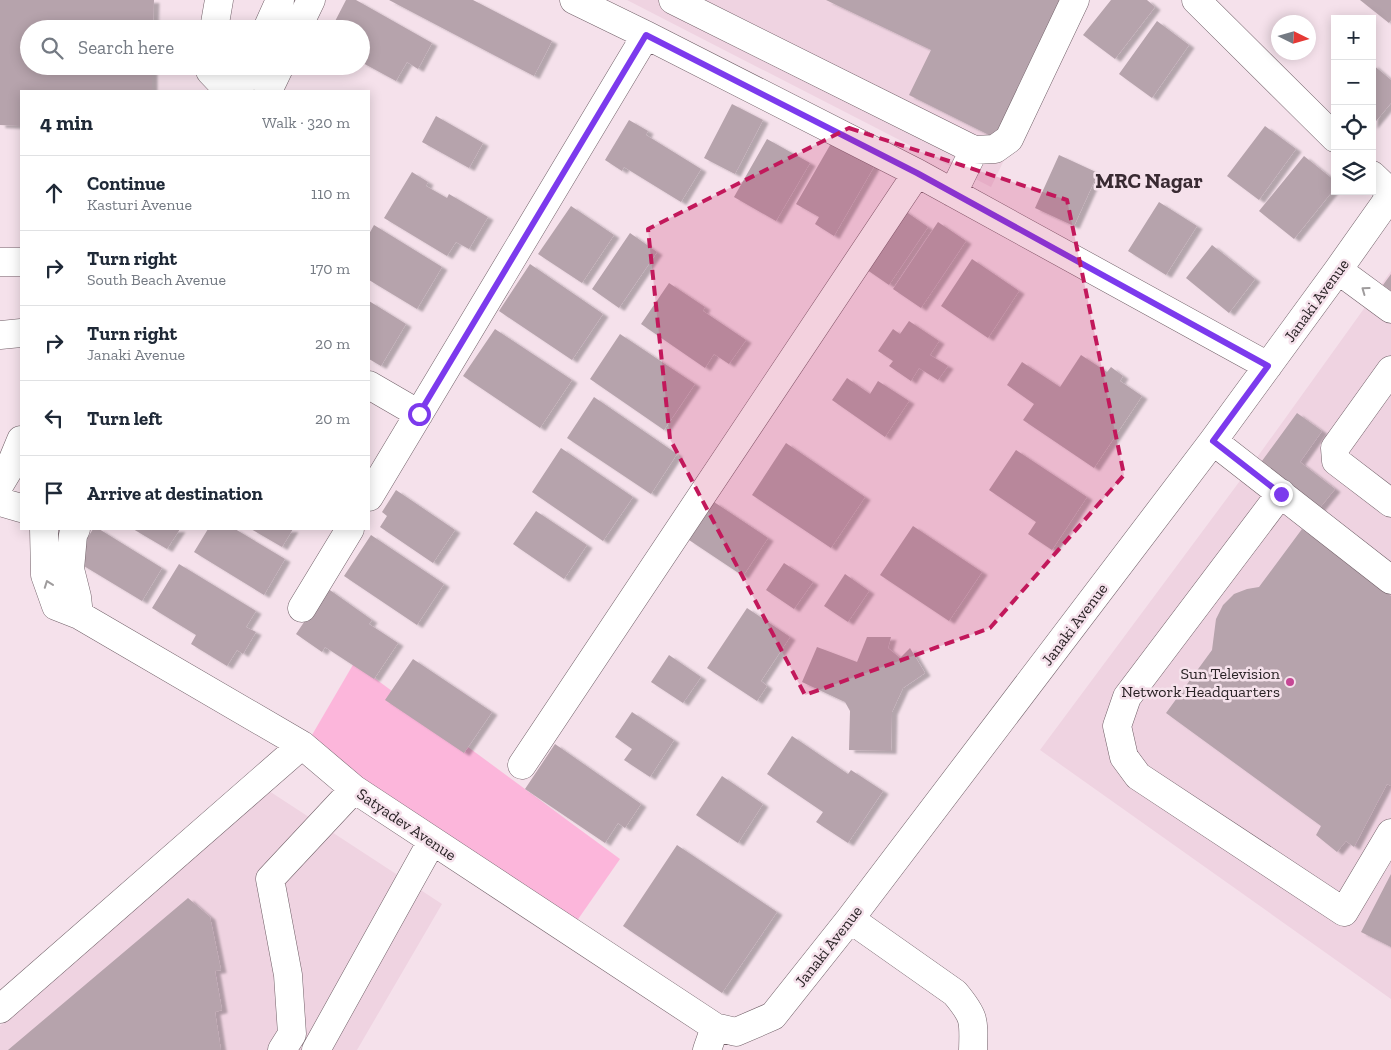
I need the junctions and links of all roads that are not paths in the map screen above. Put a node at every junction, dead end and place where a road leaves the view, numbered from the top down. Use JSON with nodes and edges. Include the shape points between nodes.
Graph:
{"nodes":[{"id":1,"x":220,"y":0,"type":"edge"},
{"id":2,"x":280,"y":0,"type":"edge"},
{"id":3,"x":311,"y":0,"type":"edge"},
{"id":4,"x":574,"y":0,"type":"edge"},
{"id":5,"x":673,"y":0,"type":"edge"},
{"id":6,"x":1075,"y":0,"type":"edge"},
{"id":7,"x":1196,"y":0,"type":"edge"},
{"id":8,"x":604,"y":7,"type":"edge"},
{"id":9,"x":216,"y":20,"type":"edge"},
{"id":10,"x":271,"y":20,"type":"edge"},
{"id":11,"x":301,"y":20,"type":"edge"},
{"id":12,"x":646,"y":35,"type":"junction"},
{"id":13,"x":214,"y":75,"type":"edge"},
{"id":14,"x":245,"y":75,"type":"edge"},
{"id":15,"x":276,"y":75,"type":"edge"},
{"id":16,"x":228,"y":90,"type":"edge"},
{"id":17,"x":238,"y":90,"type":"edge"},
{"id":18,"x":268,"y":90,"type":"edge"},
{"id":19,"x":1331,"y":134,"type":"edge"},
{"id":20,"x":974,"y":150,"type":"junction"},
{"id":21,"x":917,"y":173,"type":"junction"},
{"id":22,"x":1376,"y":184,"type":"edge"},
{"id":23,"x":953,"y":193,"type":"junction"},
{"id":24,"x":1387,"y":208,"type":"edge"},
{"id":25,"x":0,"y":262,"type":"edge"},
{"id":26,"x":20,"y":262,"type":"edge"},
{"id":27,"x":1338,"y":270,"type":"junction"},
{"id":28,"x":1391,"y":309,"type":"edge"},
{"id":29,"x":20,"y":333,"type":"edge"},
{"id":30,"x":0,"y":335,"type":"edge"},
{"id":31,"x":1268,"y":366,"type":"junction"},
{"id":32,"x":1391,"y":370,"type":"edge"},
{"id":33,"x":370,"y":385,"type":"edge"},
{"id":34,"x":419,"y":414,"type":"junction"},
{"id":35,"x":1213,"y":441,"type":"junction"},
{"id":36,"x":20,"y":442,"type":"edge"},
{"id":37,"x":0,"y":484,"type":"edge"},
{"id":38,"x":1281,"y":494,"type":"junction"},
{"id":39,"x":370,"y":495,"type":"edge"},
{"id":40,"x":0,"y":502,"type":"edge"},
{"id":41,"x":1391,"y":503,"type":"edge"},
{"id":42,"x":20,"y":508,"type":"edge"},
{"id":43,"x":44,"y":530,"type":"edge"},
{"id":44,"x":76,"y":530,"type":"edge"},
{"id":45,"x":349,"y":530,"type":"edge"},
{"id":46,"x":1391,"y":580,"type":"edge"},
{"id":47,"x":302,"y":608,"type":"dead end"},
{"id":48,"x":79,"y":615,"type":"junction"},
{"id":49,"x":302,"y":744,"type":"junction"},
{"id":50,"x":522,"y":765,"type":"dead end"},
{"id":51,"x":354,"y":789,"type":"junction"},
{"id":52,"x":1391,"y":833,"type":"edge"},
{"id":53,"x":432,"y":841,"type":"junction"},
{"id":54,"x":850,"y":919,"type":"junction"},
{"id":55,"x":0,"y":1009,"type":"edge"},
{"id":56,"x":719,"y":1036,"type":"edge"},
{"id":57,"x":282,"y":1050,"type":"edge"},
{"id":58,"x":316,"y":1050,"type":"edge"},
{"id":59,"x":973,"y":1050,"type":"edge"}],
"edges":[{"from":1,"to":9,"type":"street"},
{"from":2,"to":10,"type":"street"},
{"from":3,"to":11,"type":"street"},
{"from":4,"to":8,"type":"street"},
{"from":5,"to":20,"type":"street"},
{"from":6,"to":20,"type":"street","via":[[1009,139],[995,149]]},
{"from":7,"to":19,"type":"street"},
{"from":8,"to":12,"type":"street"},
{"from":12,"to":21,"type":"street"},
{"from":12,"to":34,"type":"street"},
{"from":13,"to":16,"type":"street"},
{"from":14,"to":17,"type":"street"},
{"from":15,"to":18,"type":"street"},
{"from":20,"to":23,"type":"street"},
{"from":21,"to":23,"type":"street"},
{"from":21,"to":50,"type":"street"},
{"from":22,"to":24,"type":"street"},
{"from":23,"to":31,"type":"street"},
{"from":24,"to":27,"type":"street","name":"Janaki Avenue"},
{"from":25,"to":26,"type":"street"},
{"from":28,"to":27,"type":"street","one_way":true},
{"from":27,"to":31,"type":"street","name":"Janaki Avenue"},
{"from":29,"to":30,"type":"street"},
{"from":31,"to":35,"type":"street","name":"Janaki Avenue"},
{"from":32,"to":41,"type":"street","via":[[1335,448],[1336,461]]},
{"from":33,"to":34,"type":"street"},
{"from":34,"to":39,"type":"street"},
{"from":35,"to":38,"type":"street"},
{"from":35,"to":54,"type":"street","name":"Janaki Avenue"},
{"from":36,"to":37,"type":"street"},
{"from":38,"to":46,"type":"street"},
{"from":38,"to":52,"type":"street","via":[[1127,697],[1117,726],[1124,757],[1138,776],[1344,912]]},
{"from":40,"to":42,"type":"street"},
{"from":48,"to":43,"type":"street","name":"Satyadev Avenue","one_way":true,"via":[[56,606],[45,575]]},
{"from":44,"to":48,"type":"street","via":[[70,569]]},
{"from":45,"to":47,"type":"street"},
{"from":48,"to":49,"type":"street","name":"Satyadev Avenue"},
{"from":49,"to":51,"type":"street","name":"Satyadev Avenue"},
{"from":49,"to":55,"type":"street"},
{"from":51,"to":53,"type":"street","name":"Satyadev Avenue"},
{"from":51,"to":57,"type":"street","via":[[270,878],[288,975],[292,1034]]},
{"from":53,"to":56,"type":"street","name":"Satyadev Avenue"},
{"from":53,"to":58,"type":"street"},
{"from":54,"to":56,"type":"street","name":"Janaki Avenue","via":[[773,1016]]},
{"from":54,"to":59,"type":"street","via":[[955,993],[968,1008],[974,1022]]}]}
